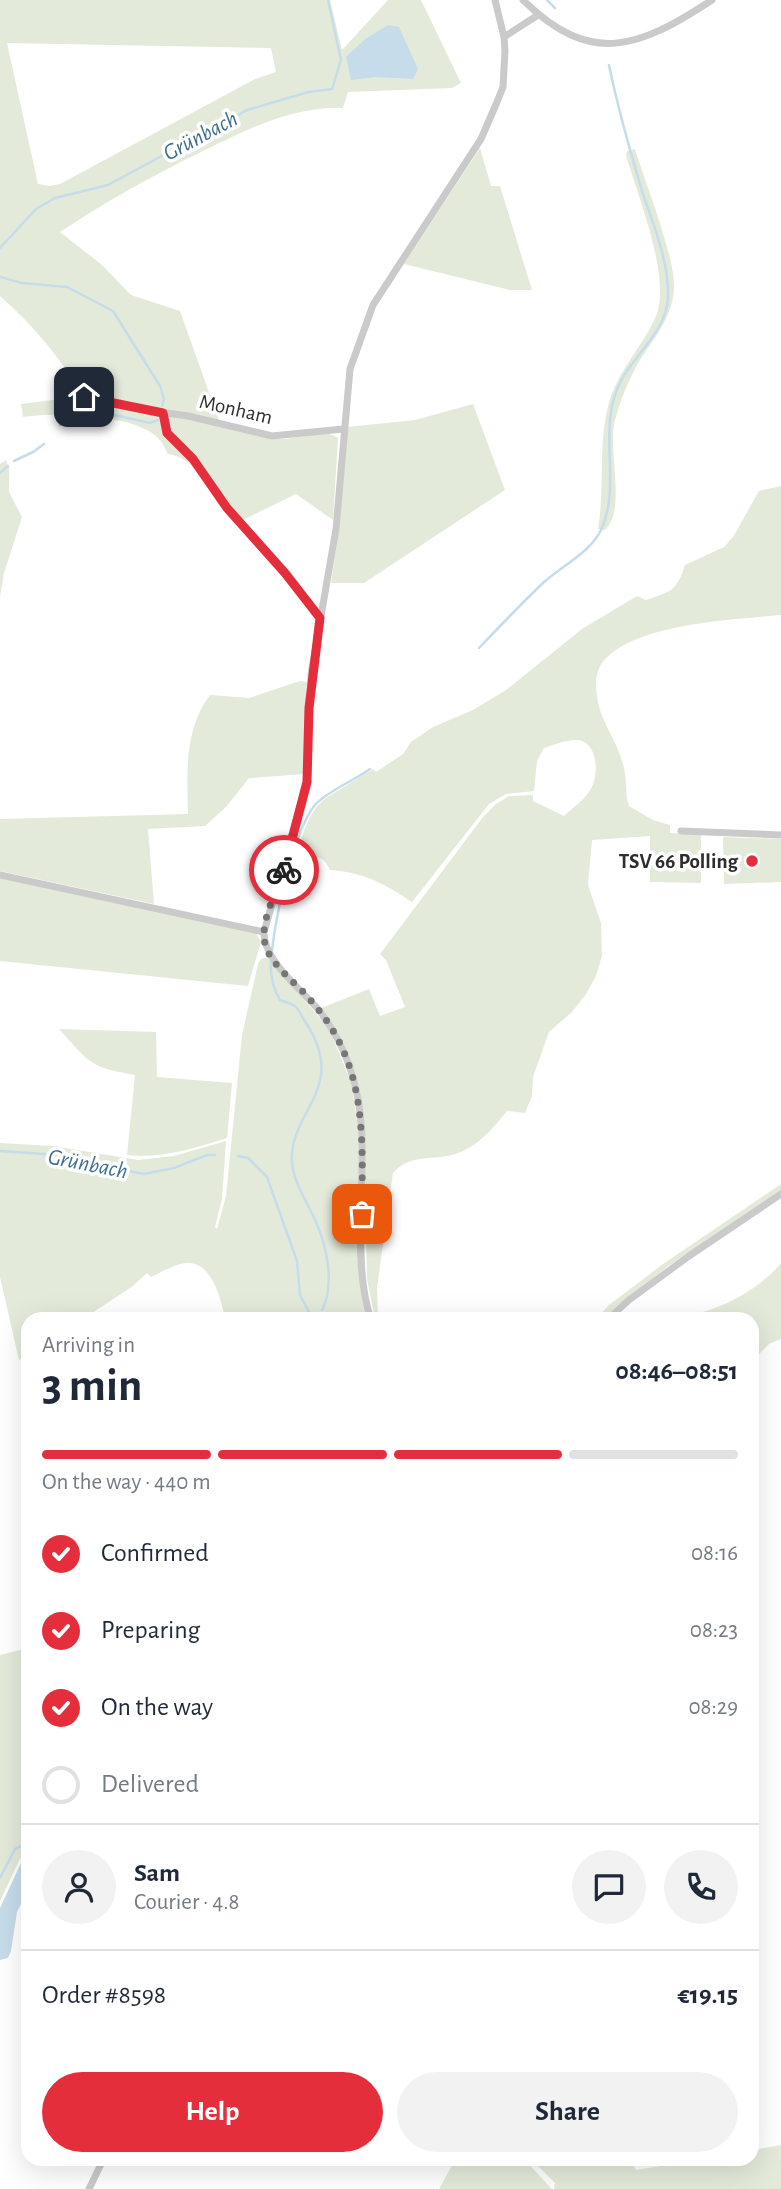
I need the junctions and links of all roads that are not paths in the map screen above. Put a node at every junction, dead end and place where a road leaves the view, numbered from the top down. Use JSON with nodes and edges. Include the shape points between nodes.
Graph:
{"nodes":[{"id":1,"x":495,"y":0,"type":"edge"},
{"id":2,"x":523,"y":0,"type":"edge"},
{"id":3,"x":712,"y":0,"type":"edge"},
{"id":4,"x":538,"y":15,"type":"junction"},
{"id":5,"x":504,"y":37,"type":"junction"},
{"id":6,"x":60,"y":398,"type":"dead end"},
{"id":7,"x":163,"y":413,"type":"junction"},
{"id":8,"x":343,"y":429,"type":"junction"},
{"id":9,"x":320,"y":618,"type":"junction"},
{"id":10,"x":681,"y":831,"type":"dead end"},
{"id":11,"x":781,"y":835,"type":"edge"},
{"id":12,"x":0,"y":875,"type":"edge"},
{"id":13,"x":264,"y":932,"type":"junction"},
{"id":14,"x":781,"y":1194,"type":"edge"},
{"id":15,"x":369,"y":1312,"type":"edge"},
{"id":16,"x":616,"y":1312,"type":"edge"},
{"id":17,"x":100,"y":2166,"type":"edge"},
{"id":18,"x":89,"y":2189,"type":"edge"}],
"edges":[{"from":1,"to":5,"type":"street"},
{"from":2,"to":4,"type":"street"},
{"from":3,"to":4,"type":"street","via":[[646,36],[620,43],[572,37]]},
{"from":4,"to":5,"type":"street"},
{"from":5,"to":8,"type":"street","via":[[503,87],[481,139],[387,282],[364,326],[350,369]]},
{"from":6,"to":7,"type":"street","name":"Monham","via":[[94,398]]},
{"from":7,"to":8,"type":"street","name":"Monham","via":[[272,436]]},
{"from":7,"to":9,"type":"street","via":[[167,433]]},
{"from":8,"to":9,"type":"street","via":[[336,529]]},
{"from":9,"to":13,"type":"street","via":[[305,794]]},
{"from":10,"to":11,"type":"street"},
{"from":12,"to":13,"type":"street"},
{"from":13,"to":15,"type":"street","via":[[269,954],[333,1031],[355,1085],[362,1142],[363,1281]]},
{"from":14,"to":16,"type":"street","via":[[689,1255]]},
{"from":17,"to":18,"type":"street"}]}
